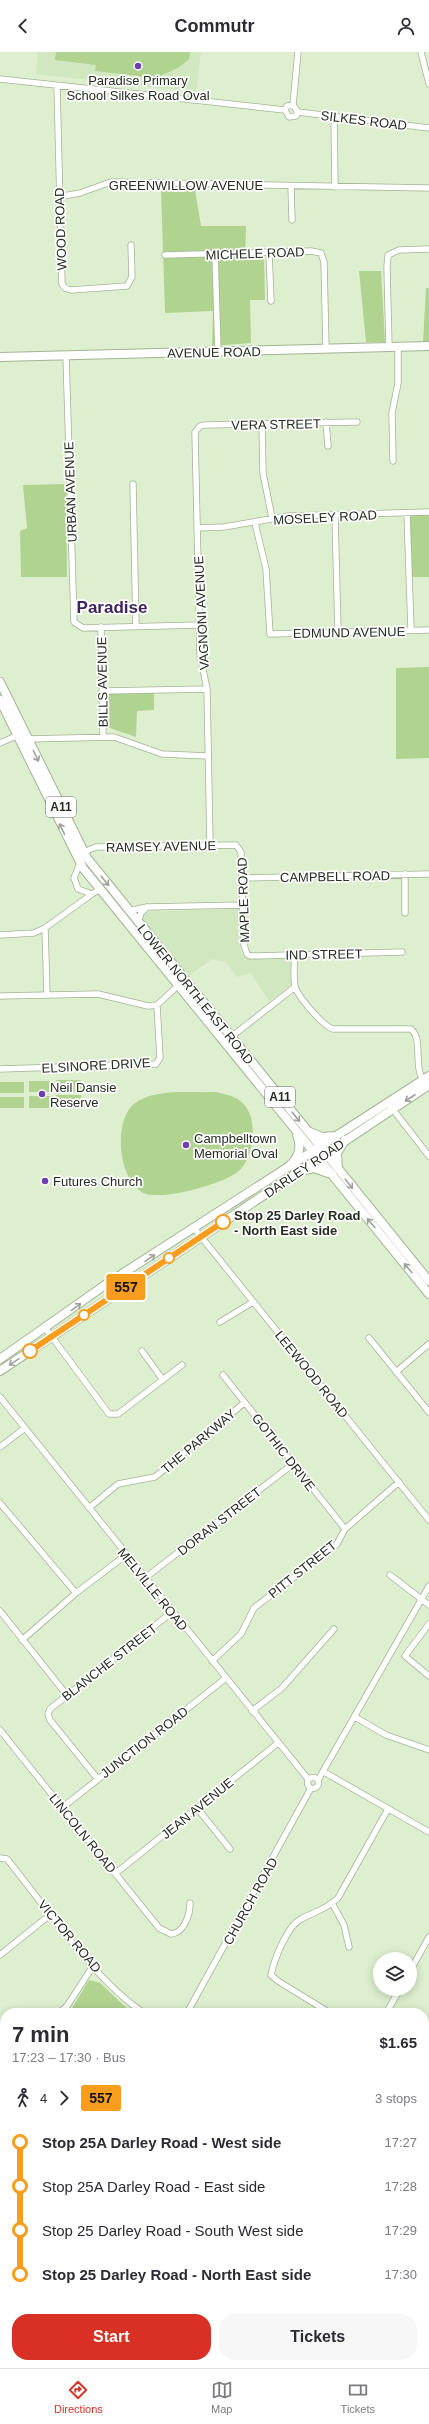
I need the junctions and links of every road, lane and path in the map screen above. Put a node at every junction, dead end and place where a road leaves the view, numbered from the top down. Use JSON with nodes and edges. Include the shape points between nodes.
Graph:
{"nodes":[{"id":1,"x":298,"y":52,"type":"edge"},
{"id":2,"x":421,"y":52,"type":"edge"},
{"id":3,"x":0,"y":79,"type":"edge"},
{"id":4,"x":429,"y":84,"type":"edge"},
{"id":5,"x":57,"y":86,"type":"junction"},
{"id":6,"x":293,"y":105,"type":"junction"},
{"id":7,"x":285,"y":110,"type":"junction"},
{"id":8,"x":298,"y":112,"type":"junction"},
{"id":9,"x":334,"y":117,"type":"junction"},
{"id":10,"x":429,"y":128,"type":"edge"},
{"id":11,"x":291,"y":186,"type":"junction"},
{"id":12,"x":335,"y":187,"type":"junction"},
{"id":13,"x":429,"y":188,"type":"edge"},
{"id":14,"x":58,"y":197,"type":"junction"},
{"id":15,"x":292,"y":220,"type":"dead end"},
{"id":16,"x":131,"y":244,"type":"dead end"},
{"id":17,"x":429,"y":249,"type":"edge"},
{"id":18,"x":269,"y":253,"type":"junction"},
{"id":19,"x":216,"y":254,"type":"junction"},
{"id":20,"x":165,"y":256,"type":"dead end"},
{"id":21,"x":271,"y":300,"type":"dead end"},
{"id":22,"x":429,"y":346,"type":"edge"},
{"id":23,"x":389,"y":347,"type":"junction"},
{"id":24,"x":398,"y":347,"type":"junction"},
{"id":25,"x":326,"y":349,"type":"junction"},
{"id":26,"x":218,"y":352,"type":"junction"},
{"id":27,"x":66,"y":355,"type":"junction"},
{"id":28,"x":0,"y":357,"type":"edge"},
{"id":29,"x":326,"y":422,"type":"junction"},
{"id":30,"x":357,"y":422,"type":"dead end"},
{"id":31,"x":262,"y":424,"type":"junction"},
{"id":32,"x":197,"y":429,"type":"joint"},
{"id":33,"x":328,"y":446,"type":"dead end"},
{"id":34,"x":393,"y":461,"type":"dead end"},
{"id":35,"x":133,"y":484,"type":"dead end"},
{"id":36,"x":429,"y":512,"type":"edge"},
{"id":37,"x":407,"y":513,"type":"junction"},
{"id":38,"x":335,"y":514,"type":"junction"},
{"id":39,"x":272,"y":518,"type":"junction"},
{"id":40,"x":255,"y":523,"type":"junction"},
{"id":41,"x":197,"y":528,"type":"junction"},
{"id":42,"x":200,"y":625,"type":"junction"},
{"id":43,"x":136,"y":626,"type":"junction"},
{"id":44,"x":101,"y":627,"type":"junction"},
{"id":45,"x":411,"y":630,"type":"junction"},
{"id":46,"x":429,"y":630,"type":"edge"},
{"id":47,"x":338,"y":632,"type":"junction"},
{"id":48,"x":0,"y":682,"type":"edge"},
{"id":49,"x":207,"y":689,"type":"junction"},
{"id":50,"x":103,"y":691,"type":"junction"},
{"id":51,"x":0,"y":700,"type":"edge"},
{"id":52,"x":104,"y":736,"type":"junction"},
{"id":53,"x":23,"y":737,"type":"junction"},
{"id":54,"x":0,"y":743,"type":"edge"},
{"id":55,"x":208,"y":756,"type":"junction"},
{"id":56,"x":210,"y":845,"type":"junction"},
{"id":57,"x":238,"y":846,"type":"joint"},
{"id":58,"x":84,"y":852,"type":"junction"},
{"id":59,"x":80,"y":863,"type":"junction"},
{"id":60,"x":95,"y":868,"type":"junction"},
{"id":61,"x":405,"y":874,"type":"junction"},
{"id":62,"x":429,"y":874,"type":"edge"},
{"id":63,"x":242,"y":878,"type":"junction"},
{"id":64,"x":100,"y":889,"type":"junction"},
{"id":65,"x":80,"y":890,"type":"junction"},
{"id":66,"x":92,"y":894,"type":"junction"},
{"id":67,"x":76,"y":905,"type":"junction"},
{"id":68,"x":242,"y":905,"type":"junction"},
{"id":69,"x":147,"y":907,"type":"junction"},
{"id":70,"x":129,"y":910,"type":"junction"},
{"id":71,"x":405,"y":913,"type":"dead end"},
{"id":72,"x":122,"y":917,"type":"junction"},
{"id":73,"x":138,"y":922,"type":"junction"},
{"id":74,"x":45,"y":928,"type":"junction"},
{"id":75,"x":0,"y":935,"type":"edge"},
{"id":76,"x":402,"y":952,"type":"dead end"},
{"id":77,"x":247,"y":954,"type":"joint"},
{"id":78,"x":295,"y":954,"type":"junction"},
{"id":79,"x":184,"y":980,"type":"junction"},
{"id":80,"x":177,"y":985,"type":"junction"},
{"id":81,"x":295,"y":987,"type":"junction"},
{"id":82,"x":48,"y":995,"type":"junction"},
{"id":83,"x":0,"y":996,"type":"edge"},
{"id":84,"x":157,"y":1005,"type":"junction"},
{"id":85,"x":231,"y":1037,"type":"junction"},
{"id":86,"x":0,"y":1069,"type":"edge"},
{"id":87,"x":427,"y":1082,"type":"edge"},
{"id":88,"x":390,"y":1106,"type":"junction"},
{"id":89,"x":306,"y":1129,"type":"junction"},
{"id":90,"x":295,"y":1131,"type":"junction"},
{"id":91,"x":336,"y":1136,"type":"junction"},
{"id":92,"x":345,"y":1140,"type":"junction"},
{"id":93,"x":320,"y":1146,"type":"junction"},
{"id":94,"x":312,"y":1151,"type":"junction"},
{"id":95,"x":325,"y":1153,"type":"junction"},
{"id":96,"x":429,"y":1156,"type":"edge"},
{"id":97,"x":318,"y":1158,"type":"junction"},
{"id":98,"x":289,"y":1166,"type":"junction"},
{"id":99,"x":339,"y":1170,"type":"junction"},
{"id":100,"x":299,"y":1171,"type":"junction"},
{"id":101,"x":332,"y":1176,"type":"junction"},
{"id":102,"x":194,"y":1228,"type":"junction"},
{"id":103,"x":201,"y":1237,"type":"junction"},
{"id":104,"x":426,"y":1279,"type":"edge"},
{"id":105,"x":429,"y":1294,"type":"edge"},
{"id":106,"x":253,"y":1302,"type":"junction"},
{"id":107,"x":220,"y":1322,"type":"dead end"},
{"id":108,"x":46,"y":1329,"type":"junction"},
{"id":109,"x":51,"y":1337,"type":"junction"},
{"id":110,"x":369,"y":1338,"type":"dead end"},
{"id":111,"x":429,"y":1344,"type":"edge"},
{"id":112,"x":142,"y":1351,"type":"dead end"},
{"id":113,"x":0,"y":1359,"type":"edge"},
{"id":114,"x":182,"y":1365,"type":"dead end"},
{"id":115,"x":0,"y":1372,"type":"edge"},
{"id":116,"x":396,"y":1372,"type":"junction"},
{"id":117,"x":222,"y":1375,"type":"dead end"},
{"id":118,"x":163,"y":1380,"type":"junction"},
{"id":119,"x":0,"y":1397,"type":"edge"},
{"id":120,"x":244,"y":1403,"type":"junction"},
{"id":121,"x":429,"y":1412,"type":"edge"},
{"id":122,"x":25,"y":1428,"type":"junction"},
{"id":123,"x":0,"y":1447,"type":"edge"},
{"id":124,"x":293,"y":1464,"type":"junction"},
{"id":125,"x":399,"y":1482,"type":"junction"},
{"id":126,"x":0,"y":1503,"type":"edge"},
{"id":127,"x":89,"y":1508,"type":"junction"},
{"id":128,"x":429,"y":1520,"type":"edge"},
{"id":129,"x":345,"y":1529,"type":"junction"},
{"id":130,"x":126,"y":1555,"type":"junction"},
{"id":131,"x":390,"y":1575,"type":"dead end"},
{"id":132,"x":145,"y":1578,"type":"junction"},
{"id":133,"x":429,"y":1586,"type":"edge"},
{"id":134,"x":76,"y":1593,"type":"junction"},
{"id":135,"x":422,"y":1600,"type":"junction"},
{"id":136,"x":429,"y":1605,"type":"edge"},
{"id":137,"x":0,"y":1611,"type":"edge"},
{"id":138,"x":172,"y":1612,"type":"junction"},
{"id":139,"x":429,"y":1624,"type":"edge"},
{"id":140,"x":334,"y":1629,"type":"dead end"},
{"id":141,"x":22,"y":1640,"type":"junction"},
{"id":142,"x":212,"y":1661,"type":"junction"},
{"id":143,"x":429,"y":1676,"type":"edge"},
{"id":144,"x":226,"y":1678,"type":"junction"},
{"id":145,"x":66,"y":1694,"type":"junction"},
{"id":146,"x":252,"y":1711,"type":"junction"},
{"id":147,"x":355,"y":1717,"type":"junction"},
{"id":148,"x":0,"y":1730,"type":"edge"},
{"id":149,"x":278,"y":1743,"type":"junction"},
{"id":150,"x":429,"y":1750,"type":"edge"},
{"id":151,"x":324,"y":1772,"type":"junction"},
{"id":152,"x":98,"y":1778,"type":"junction"},
{"id":153,"x":308,"y":1779,"type":"junction"},
{"id":154,"x":318,"y":1780,"type":"junction"},
{"id":155,"x":312,"y":1788,"type":"junction"},
{"id":156,"x":63,"y":1807,"type":"junction"},
{"id":157,"x":197,"y":1808,"type":"junction"},
{"id":158,"x":388,"y":1809,"type":"junction"},
{"id":159,"x":429,"y":1832,"type":"edge"},
{"id":160,"x":230,"y":1849,"type":"dead end"},
{"id":161,"x":0,"y":1858,"type":"edge"},
{"id":162,"x":116,"y":1873,"type":"junction"},
{"id":163,"x":190,"y":1903,"type":"dead end"},
{"id":164,"x":332,"y":1903,"type":"junction"},
{"id":165,"x":51,"y":1914,"type":"junction"},
{"id":166,"x":429,"y":1937,"type":"edge"},
{"id":167,"x":349,"y":1947,"type":"dead end"},
{"id":168,"x":0,"y":1955,"type":"edge"},
{"id":169,"x":417,"y":1958,"type":"edge"},
{"id":170,"x":93,"y":1966,"type":"junction"},
{"id":171,"x":396,"y":1996,"type":"edge"},
{"id":172,"x":65,"y":2008,"type":"edge"},
{"id":173,"x":136,"y":2008,"type":"edge"},
{"id":174,"x":190,"y":2008,"type":"edge"},
{"id":175,"x":322,"y":2008,"type":"edge"},
{"id":176,"x":389,"y":2008,"type":"edge"}],
"edges":[{"from":1,"to":6,"type":"street"},
{"from":2,"to":4,"type":"street"},
{"from":3,"to":5,"type":"street"},
{"from":5,"to":7,"type":"street"},
{"from":5,"to":14,"type":"street","name":"WOOD ROAD"},
{"from":6,"to":7,"type":"street","via":[[287,106]]},
{"from":6,"to":8,"type":"street"},
{"from":7,"to":8,"type":"street","via":[[289,117],[296,116]]},
{"from":8,"to":9,"type":"street","name":"SILKES ROAD"},
{"from":9,"to":10,"type":"street","name":"SILKES ROAD"},
{"from":9,"to":12,"type":"street"},
{"from":11,"to":12,"type":"street","name":"GREENWILLOW AVENUE"},
{"from":11,"to":14,"type":"street","name":"GREENWILLOW AVENUE","via":[[112,182],[80,193]]},
{"from":11,"to":15,"type":"street"},
{"from":12,"to":13,"type":"street","name":"GREENWILLOW AVENUE"},
{"from":14,"to":16,"type":"street","name":"WOOD ROAD","via":[[61,278],[65,288],[71,290],[128,286],[132,277]]},
{"from":17,"to":23,"type":"street","via":[[394,250],[388,255]]},
{"from":18,"to":19,"type":"street","name":"MICHELE ROAD"},
{"from":18,"to":21,"type":"street"},
{"from":18,"to":25,"type":"street","name":"MICHELE ROAD","via":[[316,252],[323,257]]},
{"from":19,"to":20,"type":"street","name":"MICHELE ROAD"},
{"from":19,"to":26,"type":"street"},
{"from":22,"to":24,"type":"main road","name":"AVENUE ROAD"},
{"from":23,"to":24,"type":"main road","name":"AVENUE ROAD"},
{"from":23,"to":25,"type":"main road","name":"AVENUE ROAD"},
{"from":24,"to":34,"type":"street","via":[[398,383],[392,413]]},
{"from":25,"to":26,"type":"main road","name":"AVENUE ROAD"},
{"from":26,"to":27,"type":"main road","name":"AVENUE ROAD"},
{"from":27,"to":28,"type":"main road","name":"AVENUE ROAD"},
{"from":27,"to":44,"type":"street","name":"URBAN AVENUE","via":[[73,617],[78,626]]},
{"from":29,"to":30,"type":"street","name":"VERA STREET"},
{"from":29,"to":31,"type":"street","name":"VERA STREET"},
{"from":29,"to":33,"type":"street"},
{"from":31,"to":32,"type":"street","name":"VERA STREET","via":[[205,425]]},
{"from":31,"to":39,"type":"street","via":[[263,473]]},
{"from":32,"to":41,"type":"street","name":"VAGNONI AVENUE"},
{"from":35,"to":43,"type":"street"},
{"from":36,"to":37,"type":"street","name":"MOSELEY ROAD"},
{"from":37,"to":38,"type":"street","name":"MOSELEY ROAD"},
{"from":37,"to":45,"type":"street"},
{"from":38,"to":39,"type":"street","name":"MOSELEY ROAD"},
{"from":38,"to":47,"type":"street"},
{"from":39,"to":40,"type":"street","name":"MOSELEY ROAD"},
{"from":40,"to":41,"type":"street","name":"MOSELEY ROAD"},
{"from":40,"to":47,"type":"street","name":"EDMUND AVENUE","via":[[266,569],[270,634]]},
{"from":41,"to":42,"type":"street","name":"VAGNONI AVENUE"},
{"from":42,"to":43,"type":"street"},
{"from":42,"to":49,"type":"street","name":"VAGNONI AVENUE","via":[[201,663]]},
{"from":43,"to":44,"type":"street"},
{"from":44,"to":50,"type":"street","name":"BILLS AVENUE"},
{"from":45,"to":46,"type":"street","name":"EDMUND AVENUE"},
{"from":45,"to":47,"type":"street","name":"EDMUND AVENUE"},
{"from":48,"to":53,"type":"main road","name":"LOWER NORTH EAST ROAD","number":"A11"},
{"from":49,"to":50,"type":"street"},
{"from":49,"to":55,"type":"street","name":"VAGNONI AVENUE"},
{"from":50,"to":52,"type":"street","name":"BILLS AVENUE"},
{"from":51,"to":53,"type":"main road","name":"LOWER NORTH EAST ROAD","number":"A11"},
{"from":52,"to":53,"type":"street"},
{"from":52,"to":55,"type":"street","via":[[120,737],[162,754]]},
{"from":53,"to":54,"type":"street"},
{"from":53,"to":58,"type":"main road","name":"LOWER NORTH EAST ROAD","number":"A11","one_way":true},
{"from":59,"to":53,"type":"main road","name":"LOWER NORTH EAST ROAD","number":"A11","one_way":true},
{"from":55,"to":56,"type":"street","name":"VAGNONI AVENUE"},
{"from":56,"to":57,"type":"street","name":"RAMSEY AVENUE"},
{"from":56,"to":58,"type":"street","name":"RAMSEY AVENUE","via":[[96,847]]},
{"from":57,"to":63,"type":"street","name":"MAPLE ROAD"},
{"from":58,"to":60,"type":"main road","name":"LOWER NORTH EAST ROAD","number":"A11"},
{"from":59,"to":60,"type":"main road"},
{"from":59,"to":64,"type":"main road","name":"LOWER NORTH EAST ROAD","number":"A11"},
{"from":59,"to":65,"type":"street","via":[[74,878]]},
{"from":60,"to":70,"type":"main road","name":"LOWER NORTH EAST ROAD","number":"A11","one_way":true},
{"from":61,"to":62,"type":"street","name":"CAMPBELL ROAD"},
{"from":61,"to":63,"type":"street","name":"CAMPBELL ROAD"},
{"from":61,"to":71,"type":"street"},
{"from":63,"to":68,"type":"street","name":"MAPLE ROAD"},
{"from":64,"to":66,"type":"street"},
{"from":64,"to":72,"type":"main road","name":"LOWER NORTH EAST ROAD","number":"A11"},
{"from":65,"to":66,"type":"street"},
{"from":65,"to":67,"type":"street"},
{"from":66,"to":67,"type":"street"},
{"from":67,"to":74,"type":"street"},
{"from":68,"to":69,"type":"street"},
{"from":68,"to":77,"type":"street","name":"MAPLE ROAD","via":[[244,945]]},
{"from":69,"to":70,"type":"street"},
{"from":69,"to":73,"type":"street","via":[[141,913]]},
{"from":70,"to":72,"type":"street"},
{"from":70,"to":73,"type":"main road","name":"LOWER NORTH EAST ROAD","number":"A11"},
{"from":72,"to":80,"type":"main road","name":"LOWER NORTH EAST ROAD","number":"A11"},
{"from":73,"to":79,"type":"main road","name":"LOWER NORTH EAST ROAD","number":"A11"},
{"from":74,"to":75,"type":"street","via":[[25,935]]},
{"from":74,"to":82,"type":"street"},
{"from":76,"to":78,"type":"street","name":"IND STREET"},
{"from":77,"to":78,"type":"street","name":"IND STREET"},
{"from":78,"to":81,"type":"street"},
{"from":79,"to":80,"type":"street"},
{"from":79,"to":85,"type":"main road","name":"LOWER NORTH EAST ROAD","number":"A11"},
{"from":80,"to":84,"type":"street"},
{"from":80,"to":90,"type":"main road","name":"LOWER NORTH EAST ROAD","number":"A11"},
{"from":81,"to":85,"type":"street"},
{"from":81,"to":87,"type":"street","via":[[329,1028],[411,1029],[416,1037],[417,1066]]},
{"from":82,"to":83,"type":"street"},
{"from":82,"to":84,"type":"street","via":[[98,994],[148,1006]]},
{"from":84,"to":86,"type":"street","name":"ELSINORE DRIVE","via":[[160,1058],[156,1064]]},
{"from":85,"to":89,"type":"main road","name":"LOWER NORTH EAST ROAD","number":"A11","one_way":true},
{"from":87,"to":88,"type":"main road","name":"DARLEY ROAD"},
{"from":88,"to":91,"type":"main road","name":"DARLEY ROAD"},
{"from":88,"to":92,"type":"main road","name":"DARLEY ROAD"},
{"from":88,"to":96,"type":"street"},
{"from":89,"to":91,"type":"main road","via":[[318,1136]]},
{"from":89,"to":93,"type":"main road","name":"LOWER NORTH EAST ROAD","number":"A11"},
{"from":90,"to":94,"type":"main road","name":"LOWER NORTH EAST ROAD","number":"A11"},
{"from":90,"to":98,"type":"main road","via":[[300,1141],[300,1150]]},
{"from":91,"to":93,"type":"main road","name":"DARLEY ROAD"},
{"from":92,"to":95,"type":"main road","name":"DARLEY ROAD"},
{"from":92,"to":99,"type":"main road","via":[[337,1153]]},
{"from":93,"to":94,"type":"main road","name":"DARLEY ROAD"},
{"from":93,"to":95,"type":"main road","name":"LOWER NORTH EAST ROAD","number":"A11"},
{"from":94,"to":97,"type":"main road","name":"LOWER NORTH EAST ROAD","number":"A11"},
{"from":94,"to":98,"type":"main road","name":"DARLEY ROAD"},
{"from":95,"to":97,"type":"main road","name":"DARLEY ROAD"},
{"from":95,"to":99,"type":"main road","name":"LOWER NORTH EAST ROAD","number":"A11"},
{"from":97,"to":100,"type":"main road","name":"DARLEY ROAD"},
{"from":97,"to":101,"type":"main road","name":"LOWER NORTH EAST ROAD","number":"A11"},
{"from":98,"to":102,"type":"main road","name":"DARLEY ROAD"},
{"from":99,"to":104,"type":"main road","name":"LOWER NORTH EAST ROAD","number":"A11","one_way":true},
{"from":100,"to":101,"type":"main road","via":[[316,1168]]},
{"from":100,"to":103,"type":"main road","name":"DARLEY ROAD"},
{"from":104,"to":101,"type":"main road","name":"LOWER NORTH EAST ROAD","number":"A11","one_way":true},
{"from":102,"to":103,"type":"street","name":"LEEWOOD ROAD"},
{"from":108,"to":102,"type":"main road","name":"DARLEY ROAD","one_way":true,"via":[[105,1286]]},
{"from":103,"to":106,"type":"street","name":"LEEWOOD ROAD"},
{"from":103,"to":109,"type":"main road","name":"DARLEY ROAD"},
{"from":104,"to":105,"type":"main road","name":"LOWER NORTH EAST ROAD","number":"A11"},
{"from":106,"to":107,"type":"street"},
{"from":106,"to":125,"type":"street","name":"LEEWOOD ROAD"},
{"from":108,"to":109,"type":"street"},
{"from":108,"to":113,"type":"main road","name":"DARLEY ROAD"},
{"from":109,"to":115,"type":"main road","name":"DARLEY ROAD","one_way":true},
{"from":109,"to":118,"type":"street","via":[[109,1414],[118,1414]]},
{"from":110,"to":116,"type":"street"},
{"from":111,"to":116,"type":"street"},
{"from":112,"to":118,"type":"street"},
{"from":114,"to":118,"type":"street"},
{"from":116,"to":121,"type":"street"},
{"from":117,"to":120,"type":"street","name":"GOTHIC DRIVE"},
{"from":119,"to":122,"type":"street","name":"MELVILLE ROAD"},
{"from":120,"to":124,"type":"street","name":"GOTHIC DRIVE"},
{"from":120,"to":127,"type":"street","name":"THE PARKWAY","via":[[155,1477],[118,1484]]},
{"from":122,"to":123,"type":"street"},
{"from":122,"to":127,"type":"street","name":"MELVILLE ROAD"},
{"from":124,"to":129,"type":"street","name":"GOTHIC DRIVE"},
{"from":124,"to":132,"type":"street","name":"DORAN STREET"},
{"from":125,"to":128,"type":"street","name":"LEEWOOD ROAD"},
{"from":125,"to":129,"type":"street","name":"PITT STREET"},
{"from":126,"to":134,"type":"street"},
{"from":127,"to":130,"type":"street","name":"MELVILLE ROAD"},
{"from":129,"to":142,"type":"street","name":"PITT STREET","via":[[337,1544],[254,1608],[241,1634]]},
{"from":130,"to":132,"type":"street","name":"MELVILLE ROAD"},
{"from":130,"to":134,"type":"street"},
{"from":131,"to":135,"type":"street"},
{"from":132,"to":138,"type":"street","name":"MELVILLE ROAD"},
{"from":133,"to":135,"type":"street"},
{"from":134,"to":141,"type":"street"},
{"from":135,"to":136,"type":"street"},
{"from":135,"to":147,"type":"street"},
{"from":137,"to":141,"type":"street"},
{"from":138,"to":142,"type":"street","name":"MELVILLE ROAD"},
{"from":138,"to":145,"type":"street","name":"BLANCHE STREET"},
{"from":139,"to":143,"type":"street","via":[[405,1656]]},
{"from":140,"to":146,"type":"street","via":[[282,1688]]},
{"from":141,"to":145,"type":"street"},
{"from":142,"to":144,"type":"street","name":"MELVILLE ROAD"},
{"from":144,"to":146,"type":"street","name":"MELVILLE ROAD"},
{"from":144,"to":152,"type":"street","name":"JUNCTION ROAD"},
{"from":145,"to":152,"type":"street","name":"BLANCHE STREET","via":[[50,1709],[50,1720]]},
{"from":146,"to":149,"type":"street","name":"MELVILLE ROAD"},
{"from":147,"to":150,"type":"street","via":[[386,1735]]},
{"from":147,"to":151,"type":"street"},
{"from":148,"to":156,"type":"street","name":"LINCOLN ROAD"},
{"from":149,"to":153,"type":"street","name":"MELVILLE ROAD"},
{"from":149,"to":157,"type":"street","name":"JEAN AVENUE"},
{"from":151,"to":154,"type":"street"},
{"from":151,"to":158,"type":"street"},
{"from":152,"to":156,"type":"street","name":"JUNCTION ROAD"},
{"from":153,"to":154,"type":"street","via":[[313,1777]]},
{"from":153,"to":155,"type":"street","via":[[308,1785]]},
{"from":154,"to":155,"type":"street","via":[[318,1786]]},
{"from":155,"to":174,"type":"street","name":"CHURCH ROAD"},
{"from":156,"to":162,"type":"street","name":"LINCOLN ROAD"},
{"from":157,"to":160,"type":"street"},
{"from":157,"to":162,"type":"street","name":"JEAN AVENUE"},
{"from":158,"to":159,"type":"street"},
{"from":158,"to":164,"type":"street","via":[[338,1898]]},
{"from":161,"to":165,"type":"street","name":"VICTOR ROAD","via":[[7,1859]]},
{"from":162,"to":163,"type":"street","name":"LINCOLN ROAD","via":[[158,1928],[167,1934],[179,1931],[188,1917]]},
{"from":164,"to":167,"type":"street","via":[[344,1925]]},
{"from":164,"to":175,"type":"street","via":[[326,1909],[299,1919],[289,1930],[270,1975]]},
{"from":165,"to":168,"type":"street"},
{"from":165,"to":170,"type":"street","name":"VICTOR ROAD"},
{"from":166,"to":169,"type":"street"},
{"from":170,"to":172,"type":"street","via":[[86,1972]]},
{"from":170,"to":173,"type":"street","name":"VICTOR ROAD"},
{"from":171,"to":176,"type":"street"}]}
